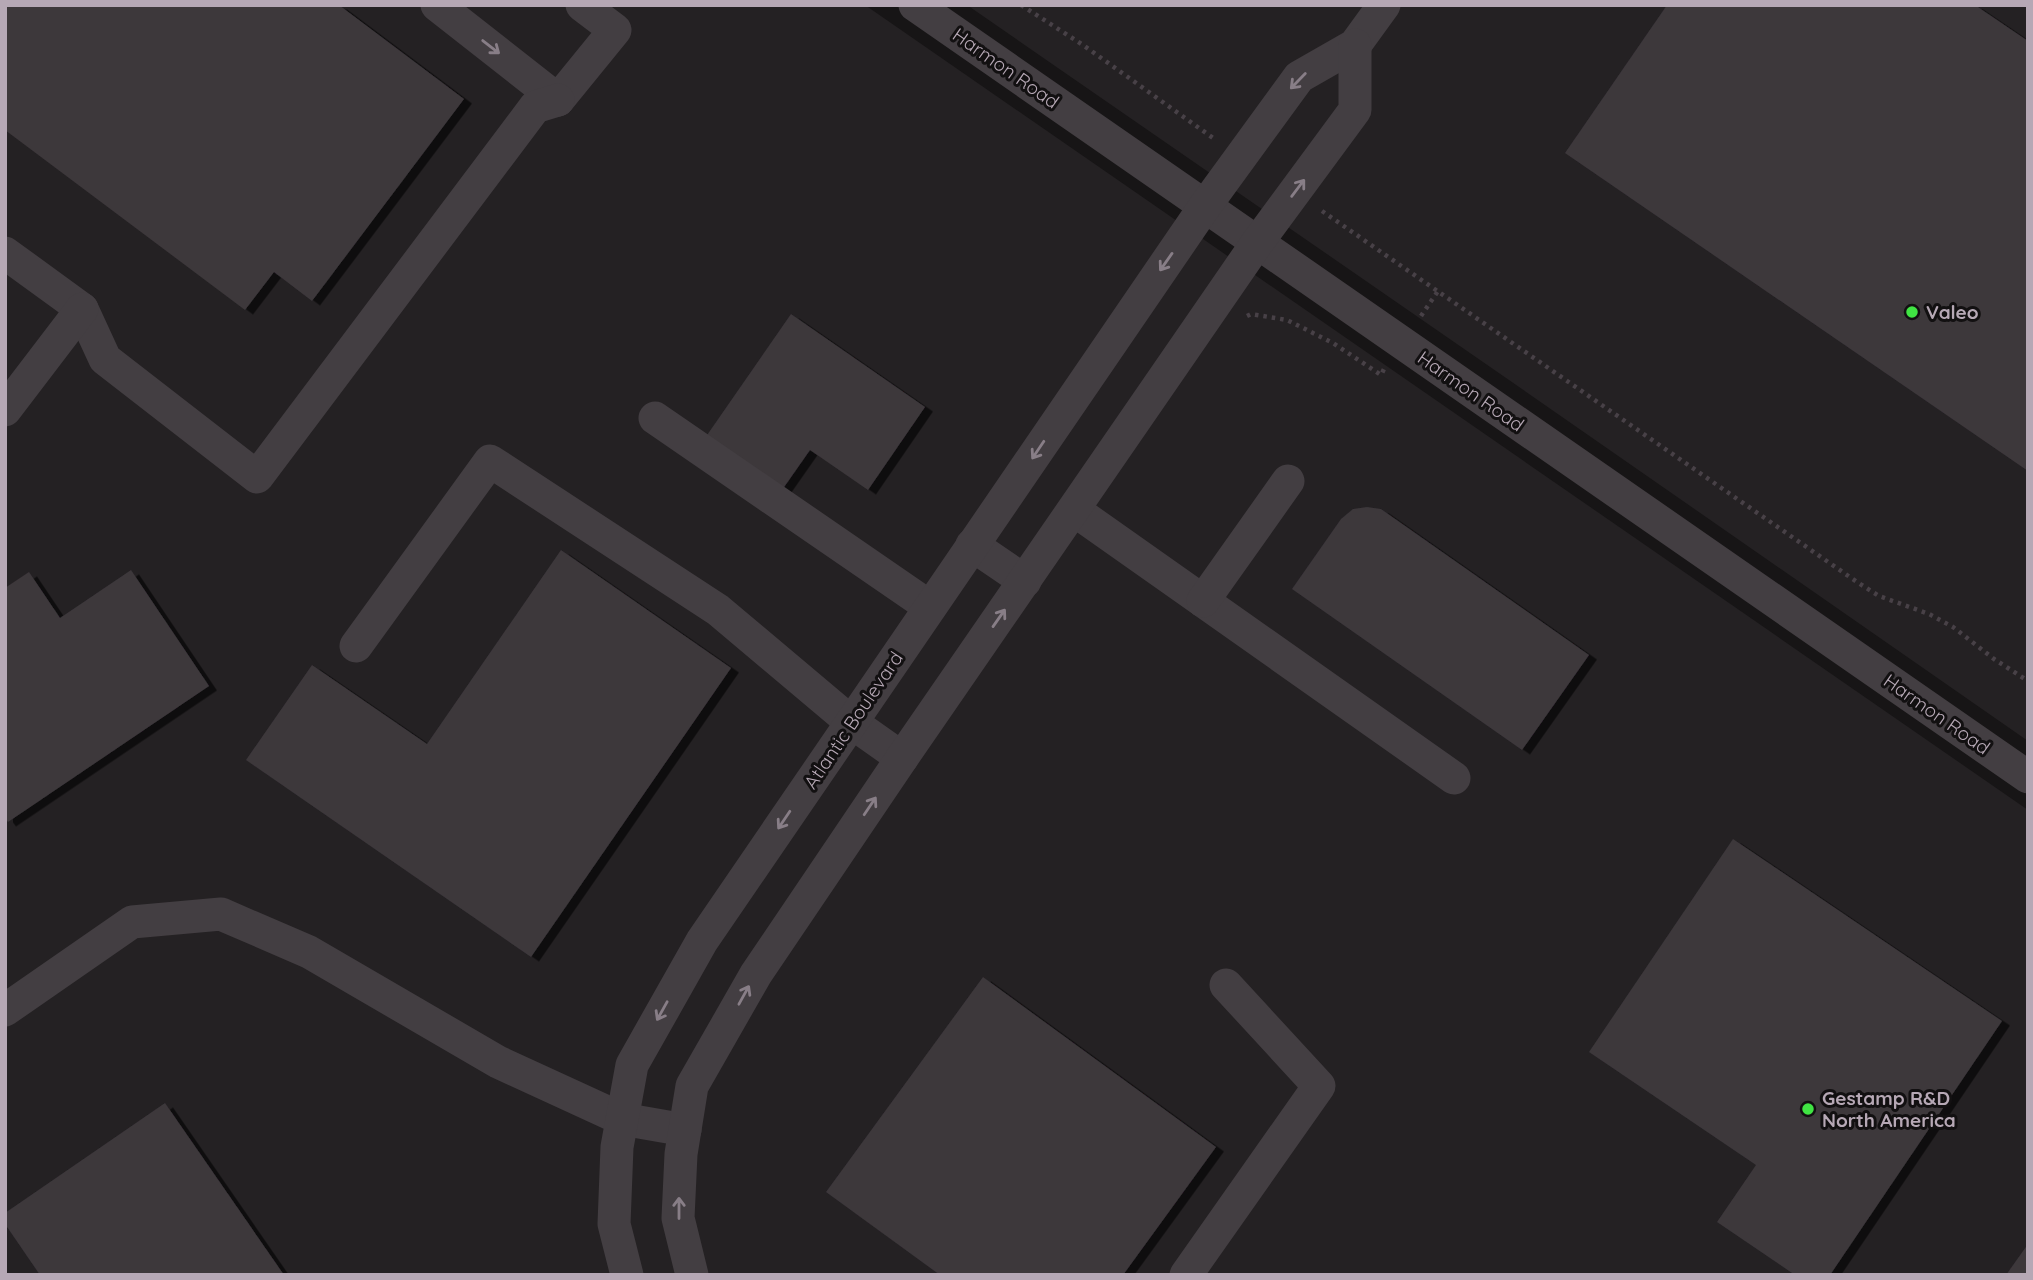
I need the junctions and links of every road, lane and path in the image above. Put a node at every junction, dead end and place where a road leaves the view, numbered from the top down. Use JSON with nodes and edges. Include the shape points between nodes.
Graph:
{"nodes":[{"id":1,"x":437,"y":5,"type":"edge"},
{"id":2,"x":582,"y":5,"type":"edge"},
{"id":3,"x":915,"y":5,"type":"edge"},
{"id":4,"x":1021,"y":5,"type":"edge"},
{"id":5,"x":1384,"y":5,"type":"edge"},
{"id":6,"x":1355,"y":46,"type":"junction"},
{"id":7,"x":558,"y":100,"type":"junction"},
{"id":8,"x":1241,"y":156,"type":"junction"},
{"id":9,"x":1295,"y":192,"type":"junction"},
{"id":10,"x":1205,"y":206,"type":"junction"},
{"id":11,"x":1257,"y":243,"type":"junction"},
{"id":12,"x":5,"y":253,"type":"edge"},
{"id":13,"x":82,"y":309,"type":"junction"},
{"id":14,"x":1241,"y":319,"type":"dead end"},
{"id":15,"x":1381,"y":375,"type":"dead end"},
{"id":16,"x":5,"y":410,"type":"edge"},
{"id":17,"x":655,"y":418,"type":"dead end"},
{"id":18,"x":1288,"y":481,"type":"dead end"},
{"id":19,"x":1074,"y":510,"type":"junction"},
{"id":20,"x":972,"y":545,"type":"junction"},
{"id":21,"x":1025,"y":581,"type":"junction"},
{"id":22,"x":1203,"y":601,"type":"junction"},
{"id":23,"x":930,"y":607,"type":"junction"},
{"id":24,"x":356,"y":646,"type":"dead end"},
{"id":25,"x":2028,"y":681,"type":"edge"},
{"id":26,"x":851,"y":722,"type":"junction"},
{"id":27,"x":902,"y":758,"type":"junction"},
{"id":28,"x":2028,"y":777,"type":"edge"},
{"id":29,"x":1454,"y":778,"type":"dead end"},
{"id":30,"x":1226,"y":985,"type":"dead end"},
{"id":31,"x":5,"y":1010,"type":"edge"},
{"id":32,"x":622,"y":1119,"type":"junction"},
{"id":33,"x":685,"y":1130,"type":"junction"},
{"id":34,"x":627,"y":1275,"type":"edge"},
{"id":35,"x":692,"y":1275,"type":"edge"},
{"id":36,"x":1186,"y":1275,"type":"edge"}],
"edges":[{"from":1,"to":7,"type":"street","one_way":true},
{"from":2,"to":7,"type":"street","via":[[615,30]]},
{"from":3,"to":10,"type":"street","name":"Harmon Road"},
{"from":4,"to":8,"type":"path"},
{"from":5,"to":6,"type":"street"},
{"from":6,"to":8,"type":"street","name":"Atlantic Boulevard","one_way":true,"via":[[1300,77]]},
{"from":9,"to":6,"type":"street","one_way":true,"via":[[1355,110]]},
{"from":7,"to":13,"type":"street","via":[[535,107],[257,477],[105,359]]},
{"from":8,"to":10,"type":"street","name":"Atlantic Boulevard"},
{"from":9,"to":11,"type":"street"},
{"from":9,"to":25,"type":"path","via":[[1857,582],[1954,627]]},
{"from":10,"to":11,"type":"street","name":"Harmon Road"},
{"from":10,"to":20,"type":"street","name":"Atlantic Boulevard","one_way":true},
{"from":11,"to":19,"type":"street"},
{"from":11,"to":28,"type":"street","name":"Harmon Road"},
{"from":12,"to":13,"type":"street"},
{"from":13,"to":16,"type":"street"},
{"from":14,"to":15,"type":"path","via":[[1251,314],[1287,320]]},
{"from":17,"to":23,"type":"street"},
{"from":18,"to":22,"type":"street"},
{"from":19,"to":21,"type":"street"},
{"from":19,"to":22,"type":"street"},
{"from":20,"to":21,"type":"street"},
{"from":20,"to":23,"type":"street","name":"Atlantic Boulevard"},
{"from":27,"to":21,"type":"street","one_way":true},
{"from":22,"to":29,"type":"street"},
{"from":23,"to":26,"type":"street","name":"Atlantic Boulevard"},
{"from":24,"to":26,"type":"street","via":[[490,461],[718,610]]},
{"from":26,"to":27,"type":"street"},
{"from":26,"to":32,"type":"street","name":"Atlantic Boulevard","one_way":true,"via":[[702,941],[632,1065]]},
{"from":33,"to":27,"type":"street","one_way":true,"via":[[692,1086],[756,974]]},
{"from":30,"to":36,"type":"street","via":[[1319,1086]]},
{"from":31,"to":32,"type":"street","via":[[132,922],[220,915],[309,952],[498,1062]]},
{"from":32,"to":33,"type":"street"},
{"from":32,"to":34,"type":"street","name":"Atlantic Boulevard","via":[[614,1224]]},
{"from":35,"to":33,"type":"street","one_way":true,"via":[[678,1218]]}]}
